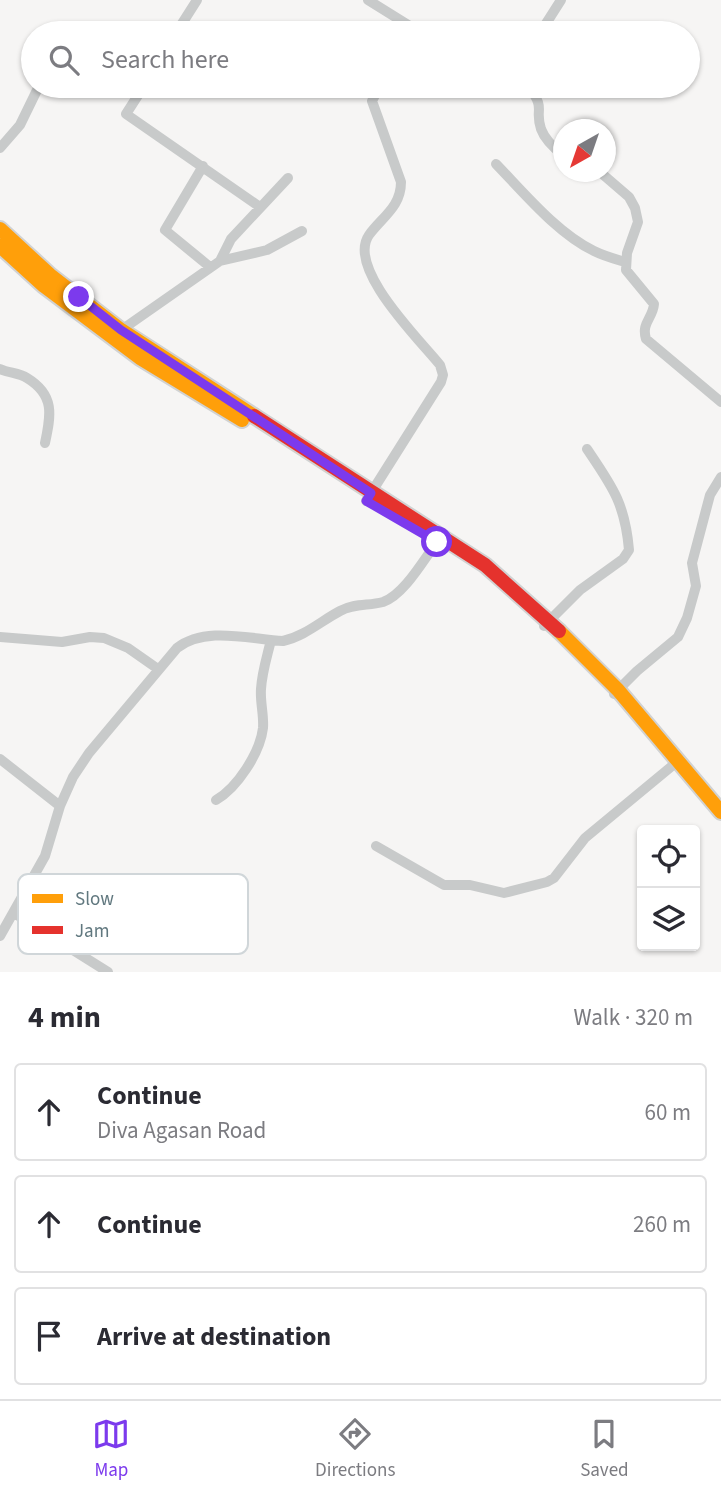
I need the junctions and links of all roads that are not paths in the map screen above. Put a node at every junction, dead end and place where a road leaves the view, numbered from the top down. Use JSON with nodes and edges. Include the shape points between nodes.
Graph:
{"nodes":[{"id":1,"x":197,"y":0,"type":"edge"},
{"id":2,"x":368,"y":0,"type":"edge"},
{"id":3,"x":561,"y":0,"type":"edge"},
{"id":4,"x":184,"y":21,"type":"edge"},
{"id":5,"x":402,"y":21,"type":"edge"},
{"id":6,"x":548,"y":21,"type":"edge"},
{"id":7,"x":33,"y":98,"type":"edge"},
{"id":8,"x":136,"y":98,"type":"edge"},
{"id":9,"x":374,"y":98,"type":"edge"},
{"id":10,"x":538,"y":98,"type":"edge"},
{"id":11,"x":553,"y":144,"type":"edge"},
{"id":12,"x":0,"y":148,"type":"edge"},
{"id":13,"x":496,"y":164,"type":"dead end"},
{"id":14,"x":203,"y":166,"type":"junction"},
{"id":15,"x":288,"y":178,"type":"dead end"},
{"id":16,"x":612,"y":182,"type":"edge"},
{"id":17,"x":260,"y":207,"type":"junction"},
{"id":18,"x":0,"y":229,"type":"edge"},
{"id":19,"x":302,"y":231,"type":"dead end"},
{"id":20,"x":0,"y":246,"type":"edge"},
{"id":21,"x":625,"y":262,"type":"junction"},
{"id":22,"x":215,"y":264,"type":"junction"},
{"id":23,"x":64,"y":294,"type":"junction"},
{"id":24,"x":116,"y":334,"type":"junction"},
{"id":25,"x":0,"y":369,"type":"edge"},
{"id":26,"x":721,"y":402,"type":"edge"},
{"id":27,"x":46,"y":443,"type":"dead end"},
{"id":28,"x":587,"y":449,"type":"dead end"},
{"id":29,"x":721,"y":477,"type":"edge"},
{"id":30,"x":369,"y":497,"type":"junction"},
{"id":31,"x":437,"y":542,"type":"junction"},
{"id":32,"x":546,"y":623,"type":"junction"},
{"id":33,"x":0,"y":637,"type":"edge"},
{"id":34,"x":271,"y":640,"type":"junction"},
{"id":35,"x":158,"y":669,"type":"junction"},
{"id":36,"x":616,"y":692,"type":"junction"},
{"id":37,"x":0,"y":759,"type":"edge"},
{"id":38,"x":672,"y":766,"type":"junction"},
{"id":39,"x":216,"y":800,"type":"dead end"},
{"id":40,"x":60,"y":806,"type":"junction"},
{"id":41,"x":721,"y":812,"type":"edge"},
{"id":42,"x":721,"y":823,"type":"edge"},
{"id":43,"x":376,"y":846,"type":"dead end"},
{"id":44,"x":35,"y":874,"type":"edge"},
{"id":45,"x":18,"y":906,"type":"edge"},
{"id":46,"x":14,"y":913,"type":"junction"},
{"id":47,"x":18,"y":916,"type":"edge"},
{"id":48,"x":0,"y":936,"type":"edge"},
{"id":49,"x":79,"y":954,"type":"edge"},
{"id":50,"x":108,"y":972,"type":"edge"}],
"edges":[{"from":1,"to":4,"type":"street"},
{"from":2,"to":5,"type":"street"},
{"from":3,"to":6,"type":"street"},
{"from":7,"to":12,"type":"street","via":[[20,125]]},
{"from":8,"to":14,"type":"street","via":[[126,114]]},
{"from":9,"to":30,"type":"street","via":[[401,193],[364,242],[369,275],[440,365],[443,375]]},
{"from":10,"to":11,"type":"street","via":[[540,125]]},
{"from":13,"to":21,"type":"street","via":[[576,241]]},
{"from":14,"to":17,"type":"street"},
{"from":14,"to":22,"type":"street","via":[[165,230]]},
{"from":15,"to":17,"type":"street"},
{"from":16,"to":21,"type":"street","via":[[629,197],[638,222]]},
{"from":17,"to":22,"type":"street"},
{"from":18,"to":23,"type":"street"},
{"from":19,"to":22,"type":"street","via":[[267,250]]},
{"from":20,"to":23,"type":"street"},
{"from":21,"to":26,"type":"street","via":[[630,276],[654,304],[644,325],[646,339]]},
{"from":22,"to":24,"type":"street"},
{"from":23,"to":24,"type":"street"},
{"from":24,"to":30,"type":"street","via":[[163,373]]},
{"from":25,"to":27,"type":"street","via":[[27,378],[47,399],[51,413]]},
{"from":28,"to":32,"type":"street","via":[[617,494],[629,550]]},
{"from":29,"to":36,"type":"street","via":[[710,495],[692,563],[696,586],[678,637]]},
{"from":30,"to":31,"type":"street"},
{"from":30,"to":32,"type":"street","via":[[485,565]]},
{"from":31,"to":32,"type":"street"},
{"from":31,"to":34,"type":"street","via":[[392,597],[352,605],[294,638]]},
{"from":32,"to":36,"type":"street"},
{"from":33,"to":35,"type":"street","via":[[62,642],[104,638]]},
{"from":34,"to":35,"type":"street","via":[[197,637],[177,648]]},
{"from":34,"to":39,"type":"street","via":[[260,694],[262,731],[246,770],[228,793]]},
{"from":35,"to":40,"type":"street","via":[[89,753]]},
{"from":36,"to":38,"type":"street"},
{"from":36,"to":41,"type":"street"},
{"from":37,"to":40,"type":"street"},
{"from":38,"to":42,"type":"street"},
{"from":38,"to":43,"type":"street","via":[[585,838],[547,882],[503,893],[444,886]]},
{"from":40,"to":44,"type":"street"},
{"from":45,"to":46,"type":"street"},
{"from":46,"to":47,"type":"street"},
{"from":46,"to":48,"type":"street"},
{"from":49,"to":50,"type":"street"}]}
